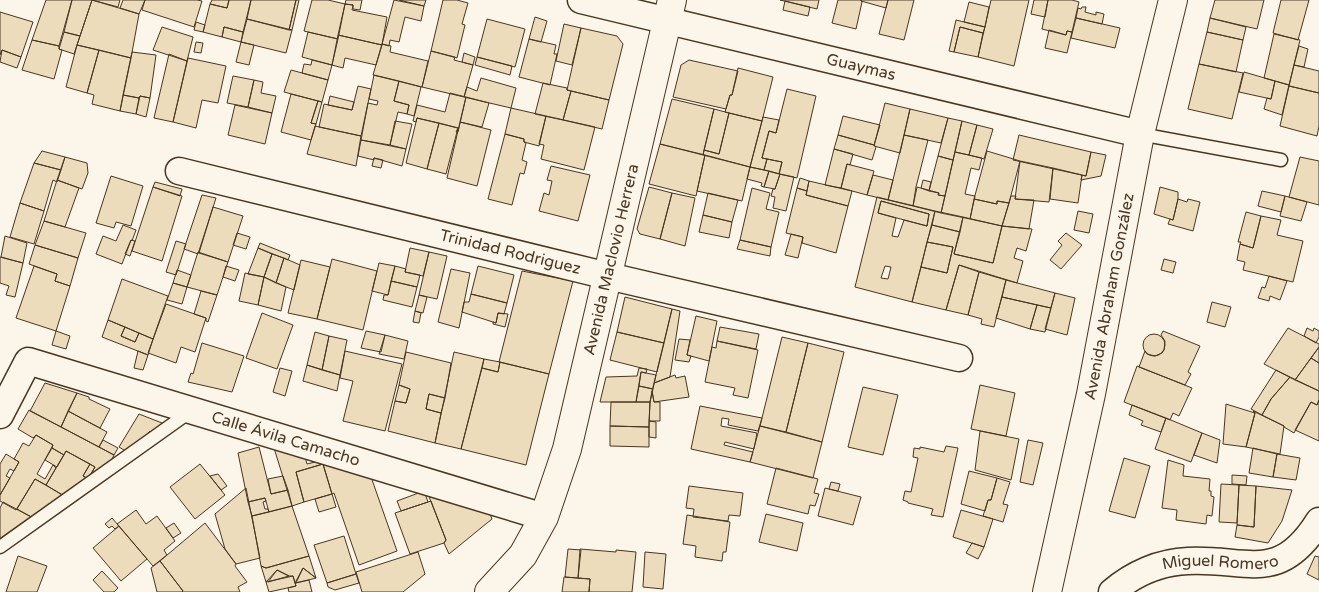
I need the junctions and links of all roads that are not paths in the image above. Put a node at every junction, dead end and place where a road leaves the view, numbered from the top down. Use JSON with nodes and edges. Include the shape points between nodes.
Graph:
{"nodes":[{"id":1,"x":581,"y":0,"type":"edge"},
{"id":2,"x":1173,"y":0,"type":"edge"},
{"id":3,"x":669,"y":10,"type":"edge"},
{"id":4,"x":1140,"y":134,"type":"junction"},
{"id":5,"x":1281,"y":160,"type":"dead end"},
{"id":6,"x":179,"y":171,"type":"dead end"},
{"id":7,"x":608,"y":276,"type":"junction"},
{"id":8,"x":959,"y":358,"type":"dead end"},
{"id":9,"x":191,"y":411,"type":"junction"},
{"id":10,"x":0,"y":415,"type":"edge"},
{"id":11,"x":544,"y":516,"type":"junction"},
{"id":12,"x":1319,"y":521,"type":"edge"},
{"id":13,"x":0,"y":547,"type":"edge"},
{"id":14,"x":489,"y":592,"type":"edge"},
{"id":15,"x":1047,"y":592,"type":"edge"},
{"id":16,"x":1112,"y":592,"type":"edge"}],
"edges":[{"from":1,"to":3,"type":"street","name":"Guaymas"},
{"from":2,"to":4,"type":"main road","name":"Avenida Abraham González"},
{"from":3,"to":4,"type":"street","name":"Guaymas"},
{"from":3,"to":7,"type":"main road","name":"Avenida Maclovio Herrera"},
{"from":4,"to":5,"type":"lane"},
{"from":4,"to":15,"type":"main road","name":"Avenida Abraham González","via":[[1091,394]]},
{"from":6,"to":7,"type":"street","name":"Trinidad Rodriguez"},
{"from":7,"to":8,"type":"street","name":"Trinidad Rodriguez"},
{"from":7,"to":11,"type":"main road","name":"Avenida Maclovio Herrera","via":[[567,449]]},
{"from":9,"to":10,"type":"street","name":"Calle Ávila Camacho","via":[[28,362]]},
{"from":9,"to":11,"type":"street","name":"Calle Ávila Camacho"},
{"from":9,"to":13,"type":"lane"},
{"from":11,"to":14,"type":"main road","name":"Avenida Maclovio Herrera","via":[[523,555]]},
{"from":12,"to":16,"type":"street","name":"Miguel Romero","via":[[1311,534],[1282,559],[1263,565],[1188,561],[1159,565],[1126,580]]}]}
